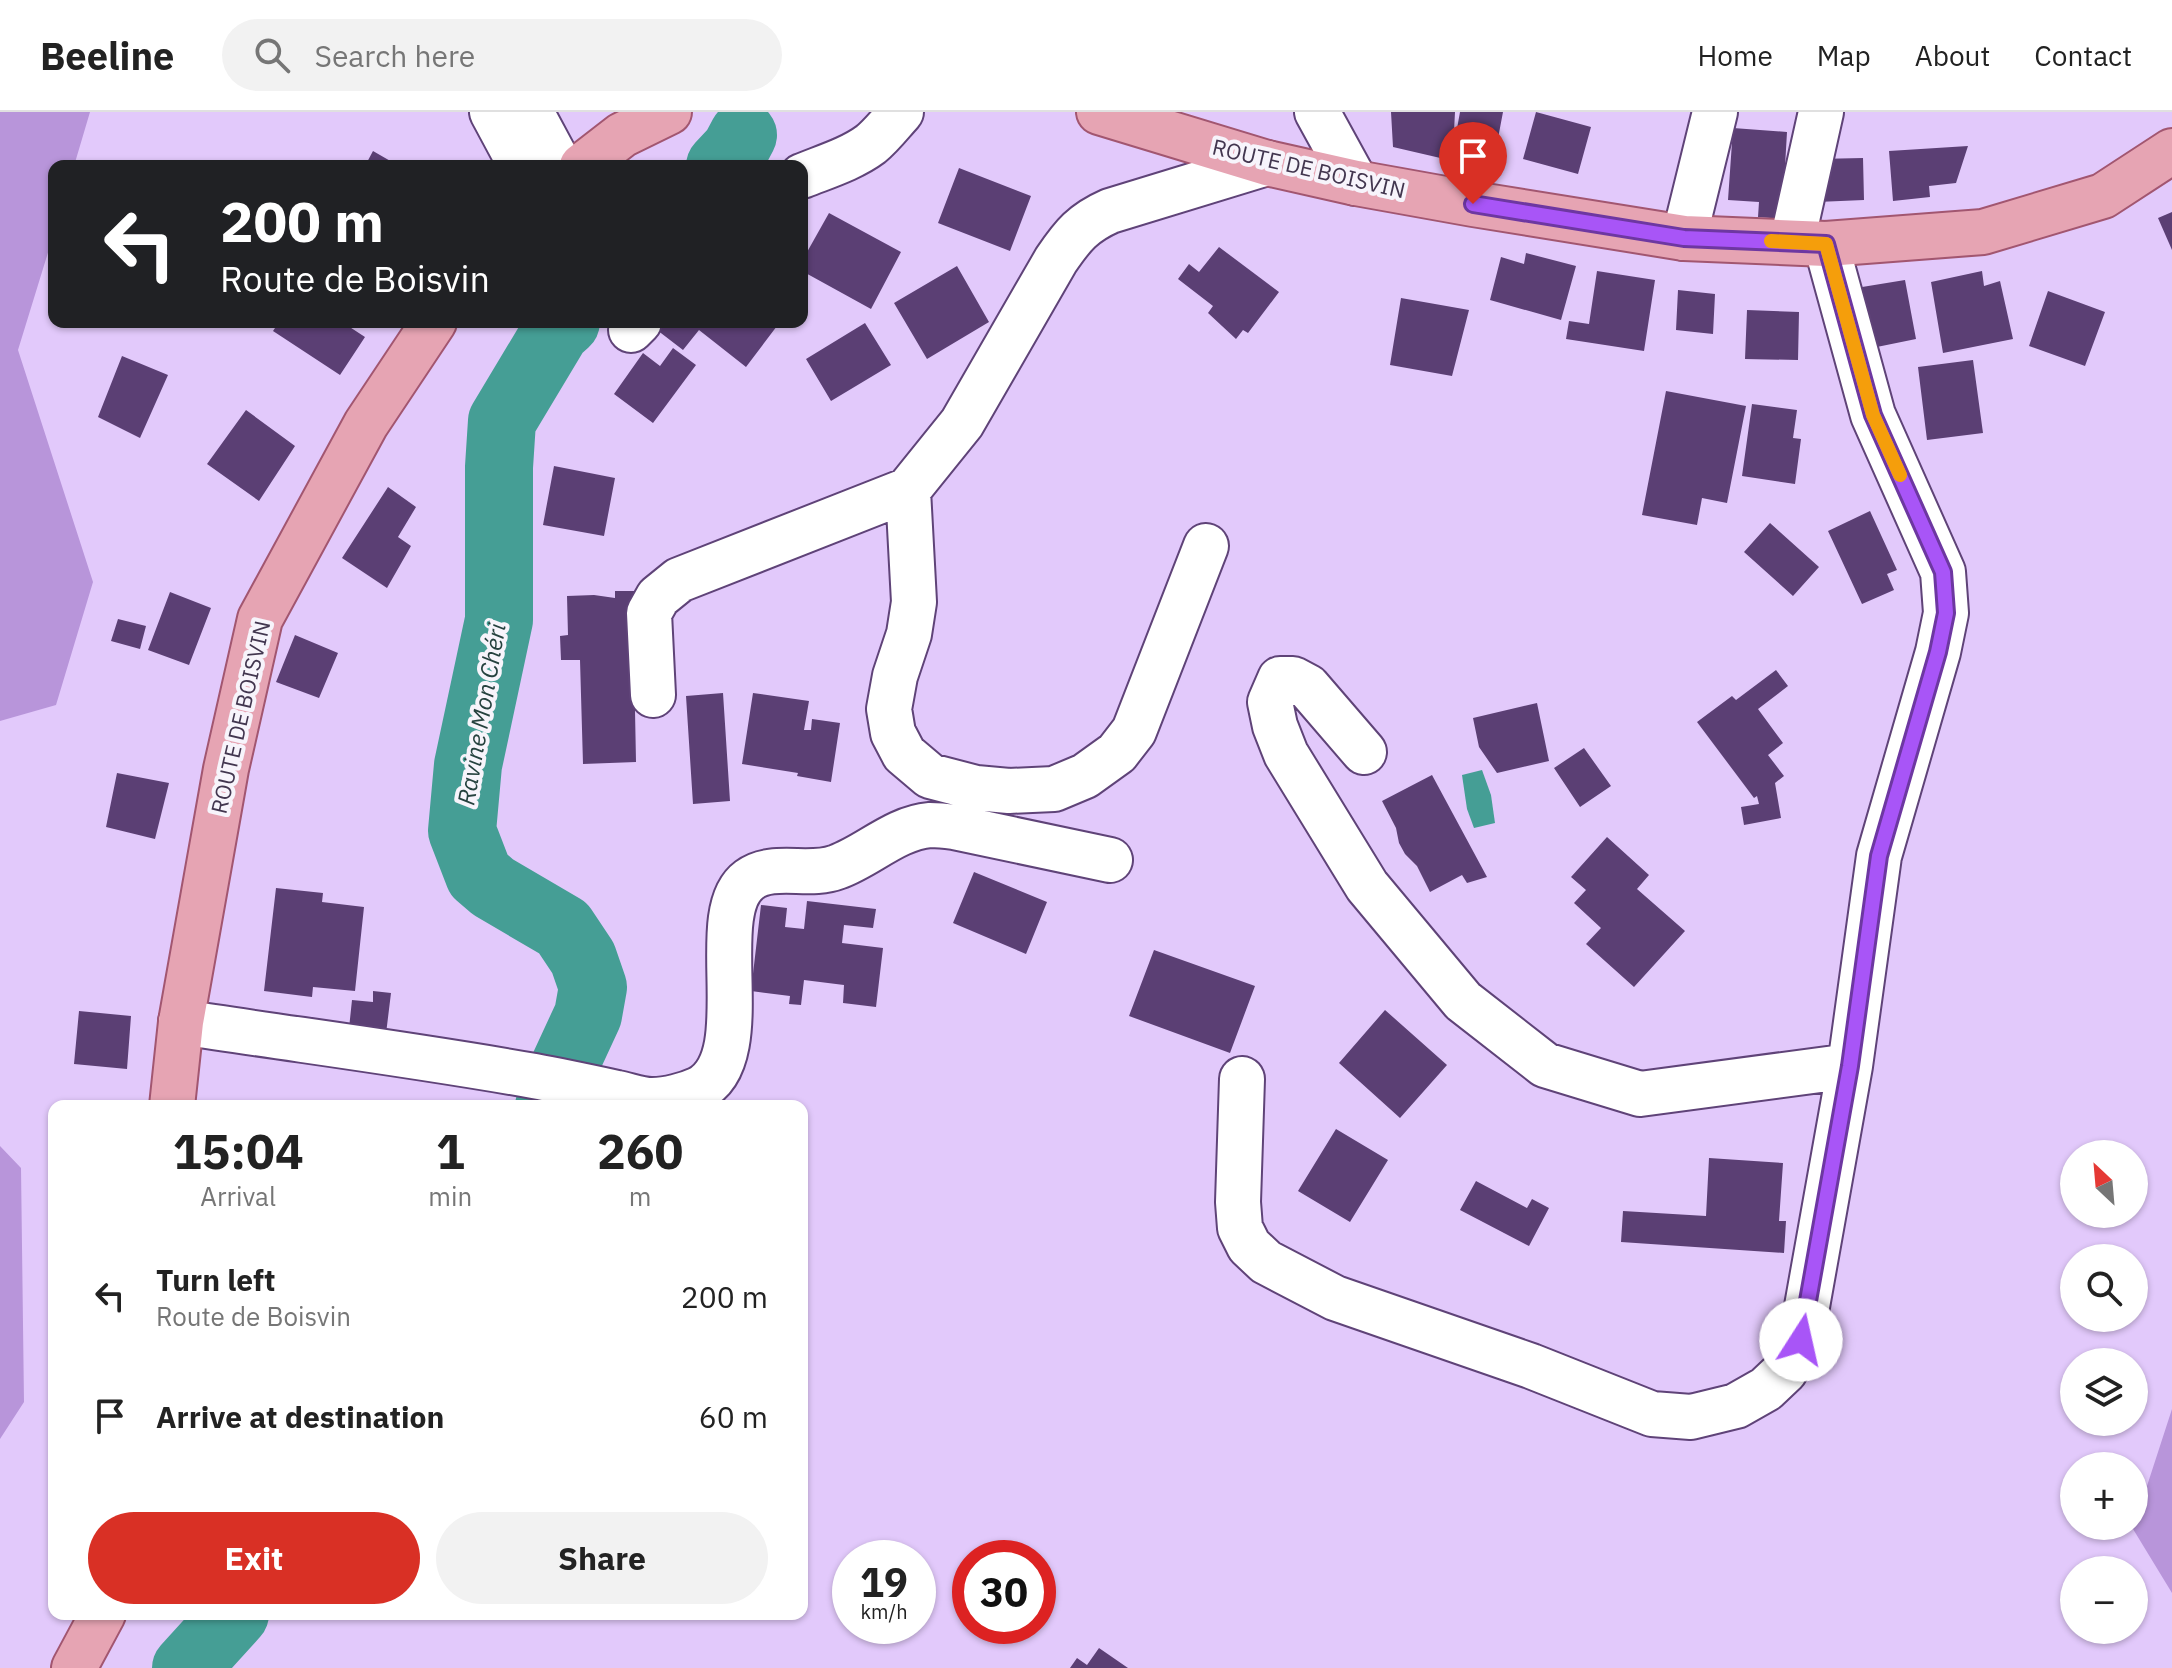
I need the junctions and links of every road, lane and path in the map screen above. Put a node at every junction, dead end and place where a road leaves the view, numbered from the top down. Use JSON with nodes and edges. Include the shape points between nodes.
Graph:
{"nodes":[{"id":1,"x":492,"y":112,"type":"edge"},
{"id":2,"x":531,"y":112,"type":"edge"},
{"id":3,"x":669,"y":112,"type":"edge"},
{"id":4,"x":901,"y":112,"type":"edge"},
{"id":5,"x":1099,"y":112,"type":"edge"},
{"id":6,"x":1317,"y":112,"type":"edge"},
{"id":7,"x":1715,"y":112,"type":"edge"},
{"id":8,"x":1821,"y":112,"type":"edge"},
{"id":9,"x":625,"y":124,"type":"edge"},
{"id":10,"x":2172,"y":151,"type":"edge"},
{"id":11,"x":518,"y":160,"type":"edge"},
{"id":12,"x":557,"y":160,"type":"edge"},
{"id":13,"x":588,"y":160,"type":"edge"},
{"id":14,"x":1267,"y":163,"type":"junction"},
{"id":15,"x":808,"y":173,"type":"edge"},
{"id":16,"x":1356,"y":183,"type":"junction"},
{"id":17,"x":1684,"y":238,"type":"junction"},
{"id":18,"x":1809,"y":243,"type":"junction"},
{"id":19,"x":430,"y":328,"type":"edge"},
{"id":20,"x":908,"y":490,"type":"junction"},
{"id":21,"x":1206,"y":546,"type":"dead end"},
{"id":22,"x":653,"y":695,"type":"dead end"},
{"id":23,"x":1364,"y":752,"type":"dead end"},
{"id":24,"x":1110,"y":860,"type":"dead end"},
{"id":25,"x":181,"y":1022,"type":"junction"},
{"id":26,"x":1850,"y":1066,"type":"junction"},
{"id":27,"x":1242,"y":1079,"type":"dead end"},
{"id":28,"x":173,"y":1100,"type":"edge"},
{"id":29,"x":100,"y":1620,"type":"edge"},
{"id":30,"x":74,"y":1668,"type":"edge"}],
"edges":[{"from":1,"to":11,"type":"street"},
{"from":2,"to":12,"type":"street"},
{"from":3,"to":9,"type":"main road"},
{"from":4,"to":15,"type":"street","via":[[857,153]]},
{"from":5,"to":14,"type":"main road","name":"ROUTE DE BOISVIN"},
{"from":6,"to":16,"type":"street"},
{"from":7,"to":17,"type":"street"},
{"from":8,"to":18,"type":"street"},
{"from":9,"to":13,"type":"main road"},
{"from":10,"to":18,"type":"main road","name":"ROUTE DE BOISVIN","via":[[2103,196],[1983,232]]},
{"from":14,"to":16,"type":"main road","name":"ROUTE DE BOISVIN"},
{"from":14,"to":20,"type":"street","via":[[1089,221],[1056,260],[962,423]]},
{"from":16,"to":17,"type":"main road","name":"ROUTE DE BOISVIN"},
{"from":17,"to":18,"type":"main road","name":"ROUTE DE BOISVIN"},
{"from":18,"to":26,"type":"street","via":[[1873,415],[1943,572],[1946,613],[1879,856]]},
{"from":19,"to":25,"type":"main road","name":"ROUTE DE BOISVIN","via":[[366,424],[260,619],[226,769]]},
{"from":20,"to":21,"type":"street","via":[[914,602],[889,709],[893,733],[904,754],[930,776],[976,788],[1054,789],[1085,776],[1117,753],[1134,731]]},
{"from":20,"to":22,"type":"street","via":[[679,580],[658,597],[649,613]]},
{"from":23,"to":26,"type":"street","via":[[1308,687],[1280,679],[1270,702],[1286,754],[1367,886],[1463,1001],[1545,1065],[1640,1094]]},
{"from":24,"to":25,"type":"street","via":[[930,825],[906,831],[832,869],[768,872],[750,879],[740,889],[730,922],[726,1053],[703,1087],[651,1100],[552,1079]]},
{"from":25,"to":28,"type":"main road","name":"ROUTE DE BOISVIN"},
{"from":26,"to":27,"type":"street","via":[[1801,1340],[1785,1371],[1766,1389],[1736,1406],[1691,1417],[1652,1414],[1335,1298],[1266,1262],[1240,1228]]},
{"from":29,"to":30,"type":"main road"}]}
